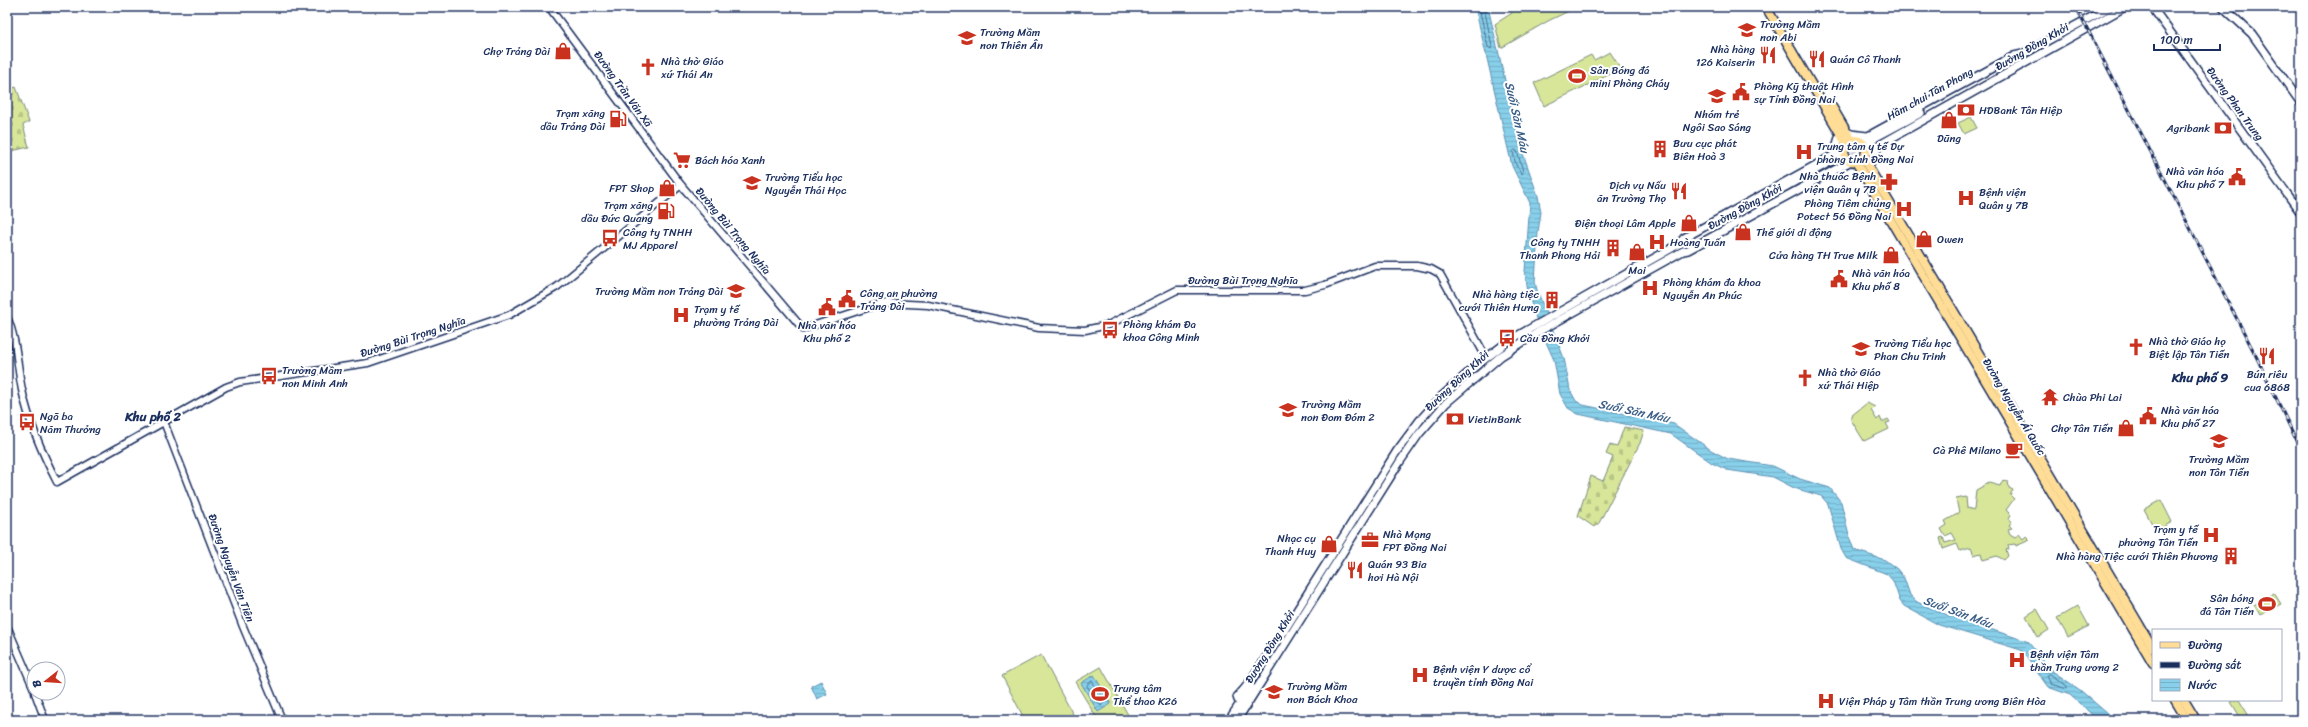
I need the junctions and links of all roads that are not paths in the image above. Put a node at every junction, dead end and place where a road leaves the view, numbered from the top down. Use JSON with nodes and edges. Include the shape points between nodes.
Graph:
{"nodes":[{"id":1,"x":549,"y":7,"type":"edge"},
{"id":2,"x":1766,"y":7,"type":"edge"},
{"id":3,"x":1772,"y":7,"type":"edge"},
{"id":4,"x":2110,"y":7,"type":"edge"},
{"id":5,"x":2125,"y":7,"type":"edge"},
{"id":6,"x":2152,"y":7,"type":"edge"},
{"id":7,"x":2223,"y":7,"type":"edge"},
{"id":8,"x":2084,"y":21,"type":"junction"},
{"id":9,"x":2088,"y":28,"type":"junction"},
{"id":10,"x":2022,"y":54,"type":"joint"},
{"id":11,"x":2027,"y":62,"type":"junction"},
{"id":12,"x":2301,"y":103,"type":"edge"},
{"id":13,"x":1843,"y":132,"type":"junction"},
{"id":14,"x":1869,"y":141,"type":"junction"},
{"id":15,"x":1850,"y":144,"type":"junction"},
{"id":16,"x":1879,"y":146,"type":"junction"},
{"id":17,"x":1859,"y":159,"type":"junction"},
{"id":18,"x":1839,"y":160,"type":"junction"},
{"id":19,"x":1869,"y":166,"type":"junction"},
{"id":20,"x":1862,"y":171,"type":"junction"},
{"id":21,"x":681,"y":185,"type":"junction"},
{"id":22,"x":2301,"y":213,"type":"edge"},
{"id":23,"x":1638,"y":267,"type":"junction"},
{"id":24,"x":1645,"y":273,"type":"junction"},
{"id":25,"x":1930,"y":279,"type":"junction"},
{"id":26,"x":7,"y":317,"type":"edge"},
{"id":27,"x":1488,"y":361,"type":"junction"},
{"id":28,"x":164,"y":422,"type":"junction"},
{"id":29,"x":1323,"y":575,"type":"junction"},
{"id":30,"x":2122,"y":604,"type":"junction"},
{"id":31,"x":7,"y":626,"type":"edge"},
{"id":32,"x":2152,"y":647,"type":"edge"},
{"id":33,"x":1270,"y":652,"type":"junction"},
{"id":34,"x":2152,"y":661,"type":"edge"},
{"id":35,"x":26,"y":670,"type":"edge"},
{"id":36,"x":38,"y":701,"type":"edge"},
{"id":37,"x":2176,"y":701,"type":"edge"},
{"id":38,"x":2185,"y":701,"type":"edge"},
{"id":39,"x":45,"y":720,"type":"edge"},
{"id":40,"x":282,"y":720,"type":"edge"},
{"id":41,"x":1228,"y":720,"type":"edge"},
{"id":42,"x":1237,"y":720,"type":"edge"},
{"id":43,"x":2186,"y":720,"type":"edge"},
{"id":44,"x":2196,"y":720,"type":"edge"}],
"edges":[{"from":1,"to":21,"type":"street","name":"Đường Trần Văn Xã"},
{"from":2,"to":13,"type":"main road"},
{"from":3,"to":13,"type":"main road"},
{"from":4,"to":8,"type":"main road","name":"Đường Đồng Khởi"},
{"from":5,"to":9,"type":"main road","name":"Đường Đồng Khởi"},
{"from":6,"to":22,"type":"main road","name":"Đường Phan Trung"},
{"from":7,"to":12,"type":"main road","via":[[2252,34]]},
{"from":8,"to":9,"type":"main road"},
{"from":8,"to":10,"type":"main road","name":"Đường Đồng Khởi"},
{"from":9,"to":11,"type":"main road","name":"Đường Đồng Khởi"},
{"from":10,"to":14,"type":"main road","name":"Hầm chui Tân Phong","via":[[2018,59]]},
{"from":11,"to":14,"type":"main road","name":"Hầm chui Tân Phong","via":[[2017,64]]},
{"from":11,"to":16,"type":"main road","name":"Đường Đồng Khởi"},
{"from":13,"to":14,"type":"main road"},
{"from":13,"to":15,"type":"main road"},
{"from":13,"to":18,"type":"main road"},
{"from":14,"to":15,"type":"main road"},
{"from":15,"to":17,"type":"main road","via":[[1845,155]]},
{"from":15,"to":17,"type":"main road","via":[[1865,147]]},
{"from":15,"to":18,"type":"main road"},
{"from":16,"to":17,"type":"main road","name":"Đường Đồng Khởi"},
{"from":16,"to":19,"type":"main road"},
{"from":17,"to":18,"type":"main road","name":"Đường Đồng Khởi"},
{"from":17,"to":19,"type":"main road","name":"Đường Nguyễn Ái Quốc"},
{"from":17,"to":20,"type":"main road","name":"Đường Nguyễn Ái Quốc"},
{"from":18,"to":20,"type":"main road"},
{"from":18,"to":23,"type":"main road","name":"Đường Đồng Khởi"},
{"from":18,"to":24,"type":"main road","name":"Đường Đồng Khởi"},
{"from":19,"to":25,"type":"main road","name":"Đường Nguyễn Ái Quốc"},
{"from":20,"to":25,"type":"main road","name":"Đường Nguyễn Ái Quốc"},
{"from":21,"to":27,"type":"street","name":"Đường Bùi Trọng Nghĩa","via":[[803,329],[888,303],[928,305],[1039,328],[1084,330],[1108,325],[1176,290],[1305,290],[1370,267],[1399,265],[1425,267],[1440,274]]},
{"from":21,"to":28,"type":"street","name":"Đường Bùi Trọng Nghĩa","via":[[562,283],[540,299],[510,315],[368,363],[240,382],[226,387]]},
{"from":23,"to":24,"type":"main road"},
{"from":23,"to":27,"type":"main road","name":"Đường Đồng Khởi","via":[[1536,324]]},
{"from":24,"to":27,"type":"main road","name":"Đường Đồng Khởi"},
{"from":25,"to":30,"type":"main road","name":"Đường Nguyễn Ái Quốc"},
{"from":26,"to":28,"type":"street","name":"Đường Bùi Trọng Nghĩa","via":[[30,418],[57,482]]},
{"from":27,"to":29,"type":"main road","name":"Đường Đồng Khởi","via":[[1441,397],[1420,420],[1398,451]]},
{"from":28,"to":40,"type":"street","name":"Đường Nguyễn Văn Tiên","via":[[241,622]]},
{"from":29,"to":33,"type":"main road","name":"Đường Đồng Khởi"},
{"from":29,"to":42,"type":"main road","name":"Đường Đồng Khởi"},
{"from":30,"to":32,"type":"main road","name":"Đường Nguyễn Ái Quốc"},
{"from":30,"to":34,"type":"main road","name":"Đường Nguyễn Ái Quốc"},
{"from":31,"to":35,"type":"street"},
{"from":33,"to":41,"type":"main road","name":"Đường Đồng Khởi","via":[[1267,661]]},
{"from":33,"to":41,"type":"main road","name":"Đường Đồng Khởi","via":[[1237,697]]},
{"from":36,"to":39,"type":"street"},
{"from":37,"to":43,"type":"main road"},
{"from":38,"to":44,"type":"main road"}]}
